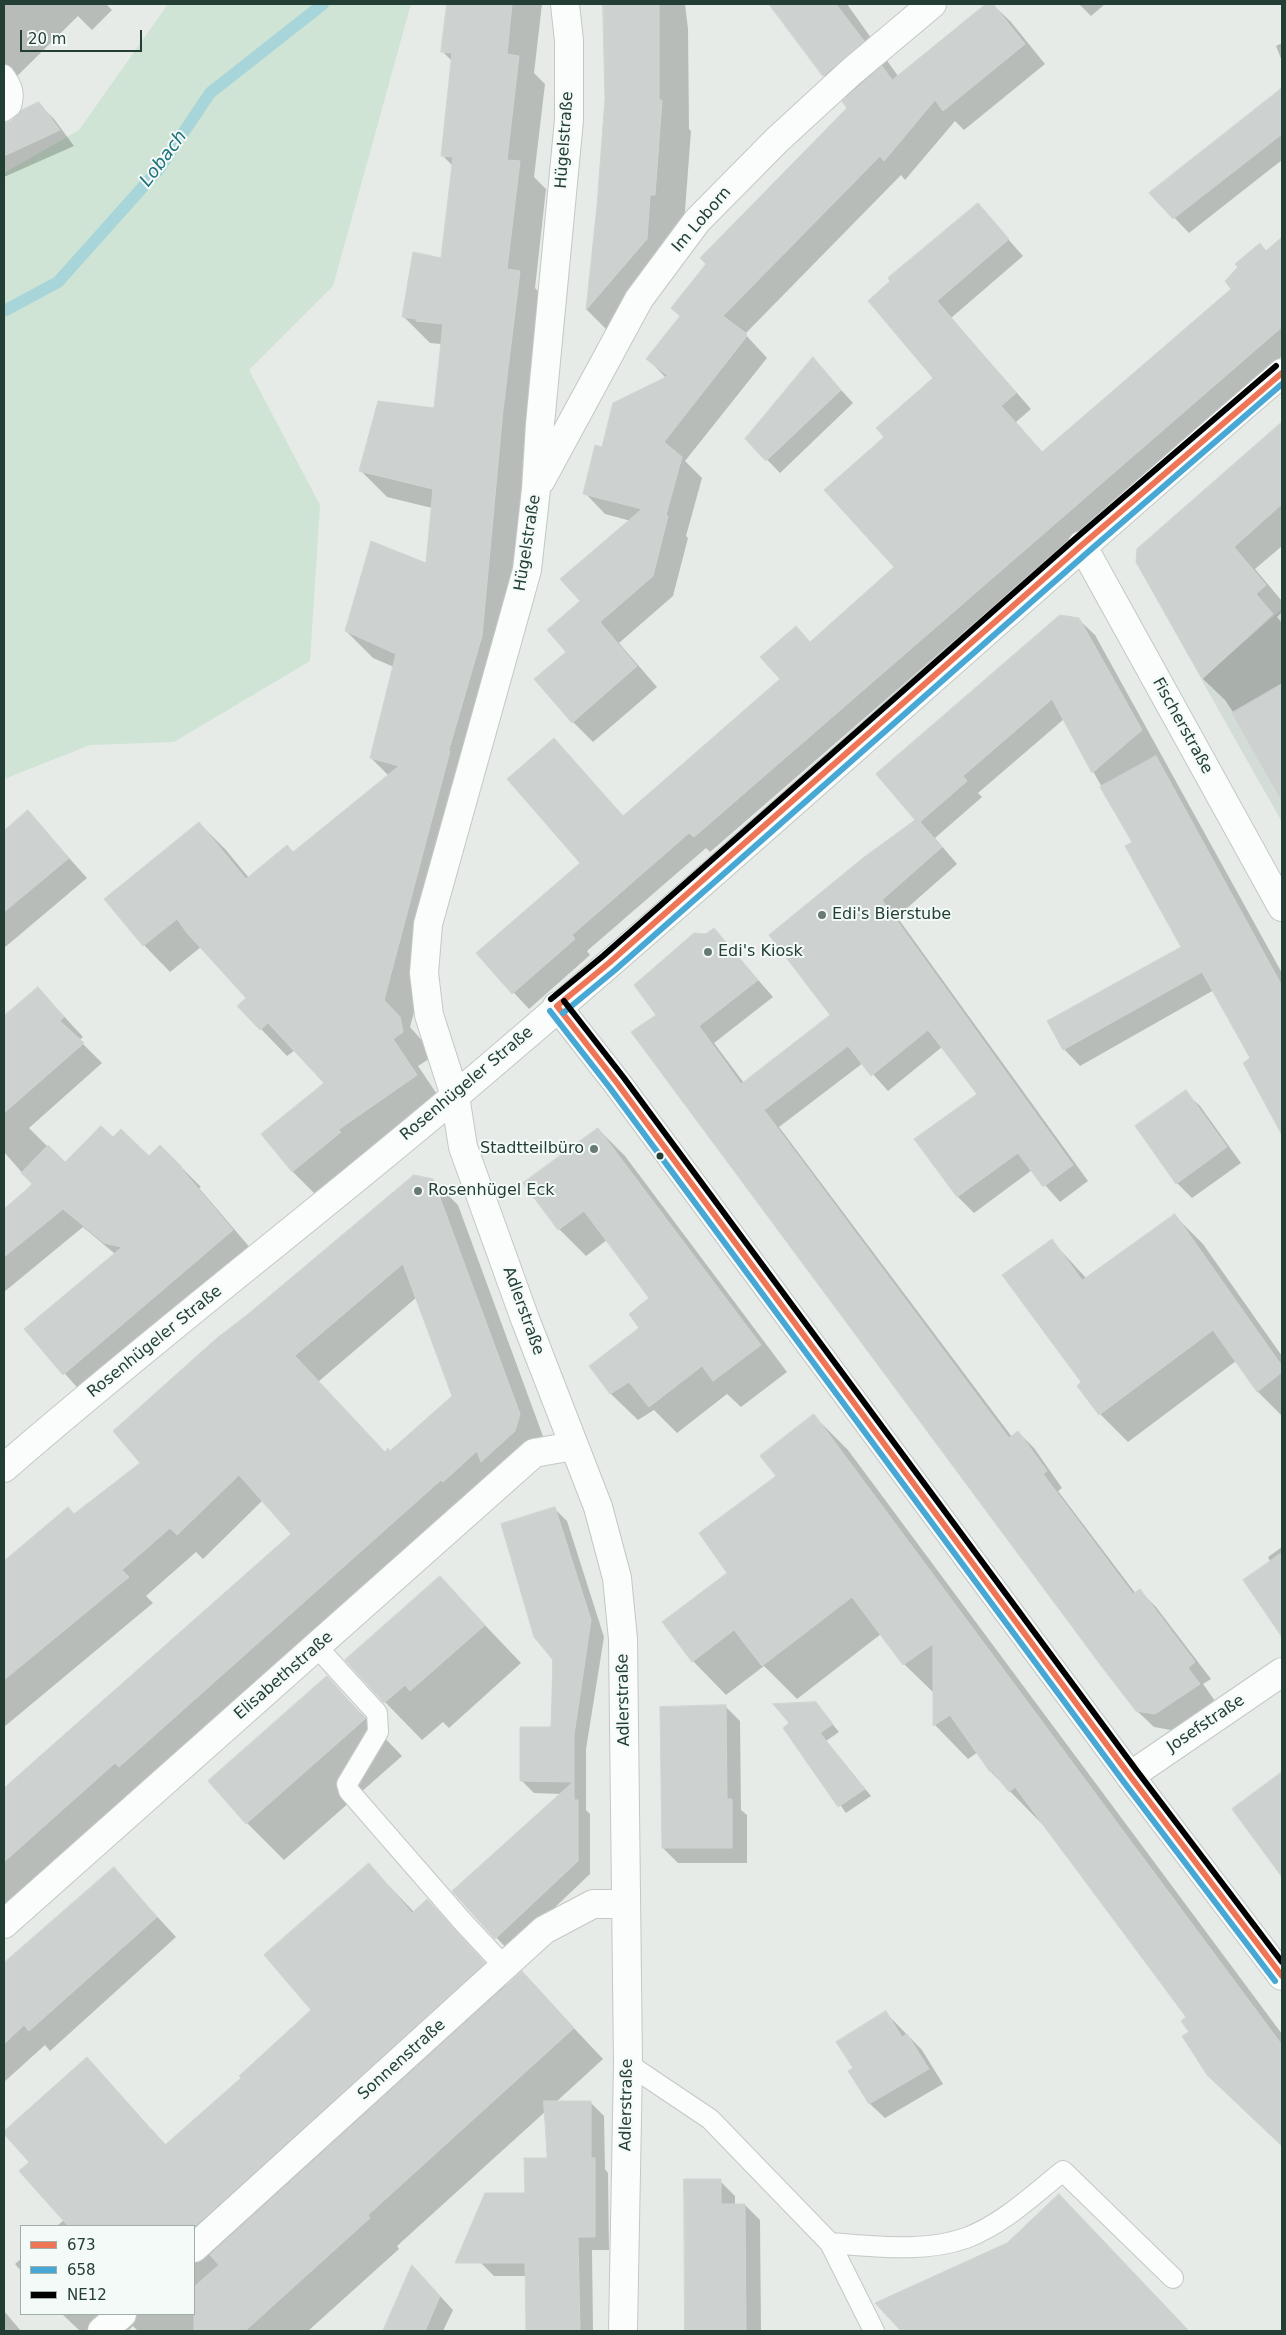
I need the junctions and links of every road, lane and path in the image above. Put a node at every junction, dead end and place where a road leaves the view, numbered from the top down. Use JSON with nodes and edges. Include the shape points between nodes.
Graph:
{"nodes":[{"id":1,"x":565,"y":4,"type":"edge"},
{"id":2,"x":932,"y":4,"type":"edge"},
{"id":3,"x":4,"y":75,"type":"edge"},
{"id":4,"x":4,"y":111,"type":"edge"},
{"id":5,"x":1282,"y":373,"type":"edge"},
{"id":6,"x":536,"y":489,"type":"junction"},
{"id":7,"x":1082,"y":545,"type":"junction"},
{"id":8,"x":1282,"y":907,"type":"edge"},
{"id":9,"x":557,"y":1006,"type":"junction"},
{"id":10,"x":454,"y":1096,"type":"junction"},
{"id":11,"x":573,"y":1446,"type":"junction"},
{"id":12,"x":4,"y":1468,"type":"edge"},
{"id":13,"x":317,"y":1647,"type":"junction"},
{"id":14,"x":1282,"y":1672,"type":"edge"},
{"id":15,"x":1130,"y":1776,"type":"junction"},
{"id":16,"x":626,"y":1904,"type":"junction"},
{"id":17,"x":4,"y":1924,"type":"edge"},
{"id":18,"x":505,"y":1967,"type":"junction"},
{"id":19,"x":1282,"y":1976,"type":"edge"},
{"id":20,"x":628,"y":2064,"type":"junction"},
{"id":21,"x":830,"y":2243,"type":"junction"},
{"id":22,"x":195,"y":2247,"type":"edge"},
{"id":23,"x":1174,"y":2278,"type":"dead end"},
{"id":24,"x":121,"y":2315,"type":"edge"},
{"id":25,"x":102,"y":2331,"type":"edge"},
{"id":26,"x":623,"y":2331,"type":"edge"},
{"id":27,"x":874,"y":2331,"type":"edge"}],
"edges":[{"from":1,"to":6,"type":"street","name":"Hügelstraße","via":[[569,41],[569,120]]},
{"from":2,"to":6,"type":"street","name":"Im Loborn","via":[[777,140],[697,221],[639,300]]},
{"from":3,"to":4,"type":"lane","via":[[14,97],[11,106]]},
{"from":5,"to":7,"type":"street","name":"Rosenhügeler Straße"},
{"from":6,"to":10,"type":"street","name":"Hügelstraße","via":[[527,570],[428,924],[424,973],[429,1015]]},
{"from":7,"to":8,"type":"street","name":"Fischerstraße"},
{"from":7,"to":9,"type":"street","name":"Rosenhügeler Straße","via":[[610,963]]},
{"from":9,"to":10,"type":"street","name":"Rosenhügeler Straße"},
{"from":9,"to":15,"type":"street"},
{"from":10,"to":11,"type":"street","name":"Adlerstraße","via":[[463,1147]]},
{"from":10,"to":12,"type":"street","name":"Rosenhügeler Straße"},
{"from":11,"to":13,"type":"street","name":"Elisabethstraße","via":[[534,1453]]},
{"from":11,"to":16,"type":"street","name":"Adlerstraße","via":[[598,1507],[617,1578],[623,1640]]},
{"from":13,"to":17,"type":"street","name":"Elisabethstraße"},
{"from":13,"to":18,"type":"lane","via":[[377,1713],[378,1732],[347,1784],[349,1791]]},
{"from":14,"to":15,"type":"street","name":"Josefstraße"},
{"from":15,"to":19,"type":"street"},
{"from":16,"to":18,"type":"street","name":"Sonnenstraße","via":[[593,1904],[544,1930]]},
{"from":16,"to":20,"type":"street","name":"Adlerstraße"},
{"from":18,"to":22,"type":"street","name":"Sonnenstraße"},
{"from":20,"to":21,"type":"lane","via":[[710,2118]]},
{"from":20,"to":26,"type":"street","name":"Adlerstraße"},
{"from":21,"to":23,"type":"lane","via":[[931,2245],[966,2238],[1000,2220],[1063,2171]]},
{"from":21,"to":27,"type":"lane"},
{"from":24,"to":25,"type":"street"}]}
